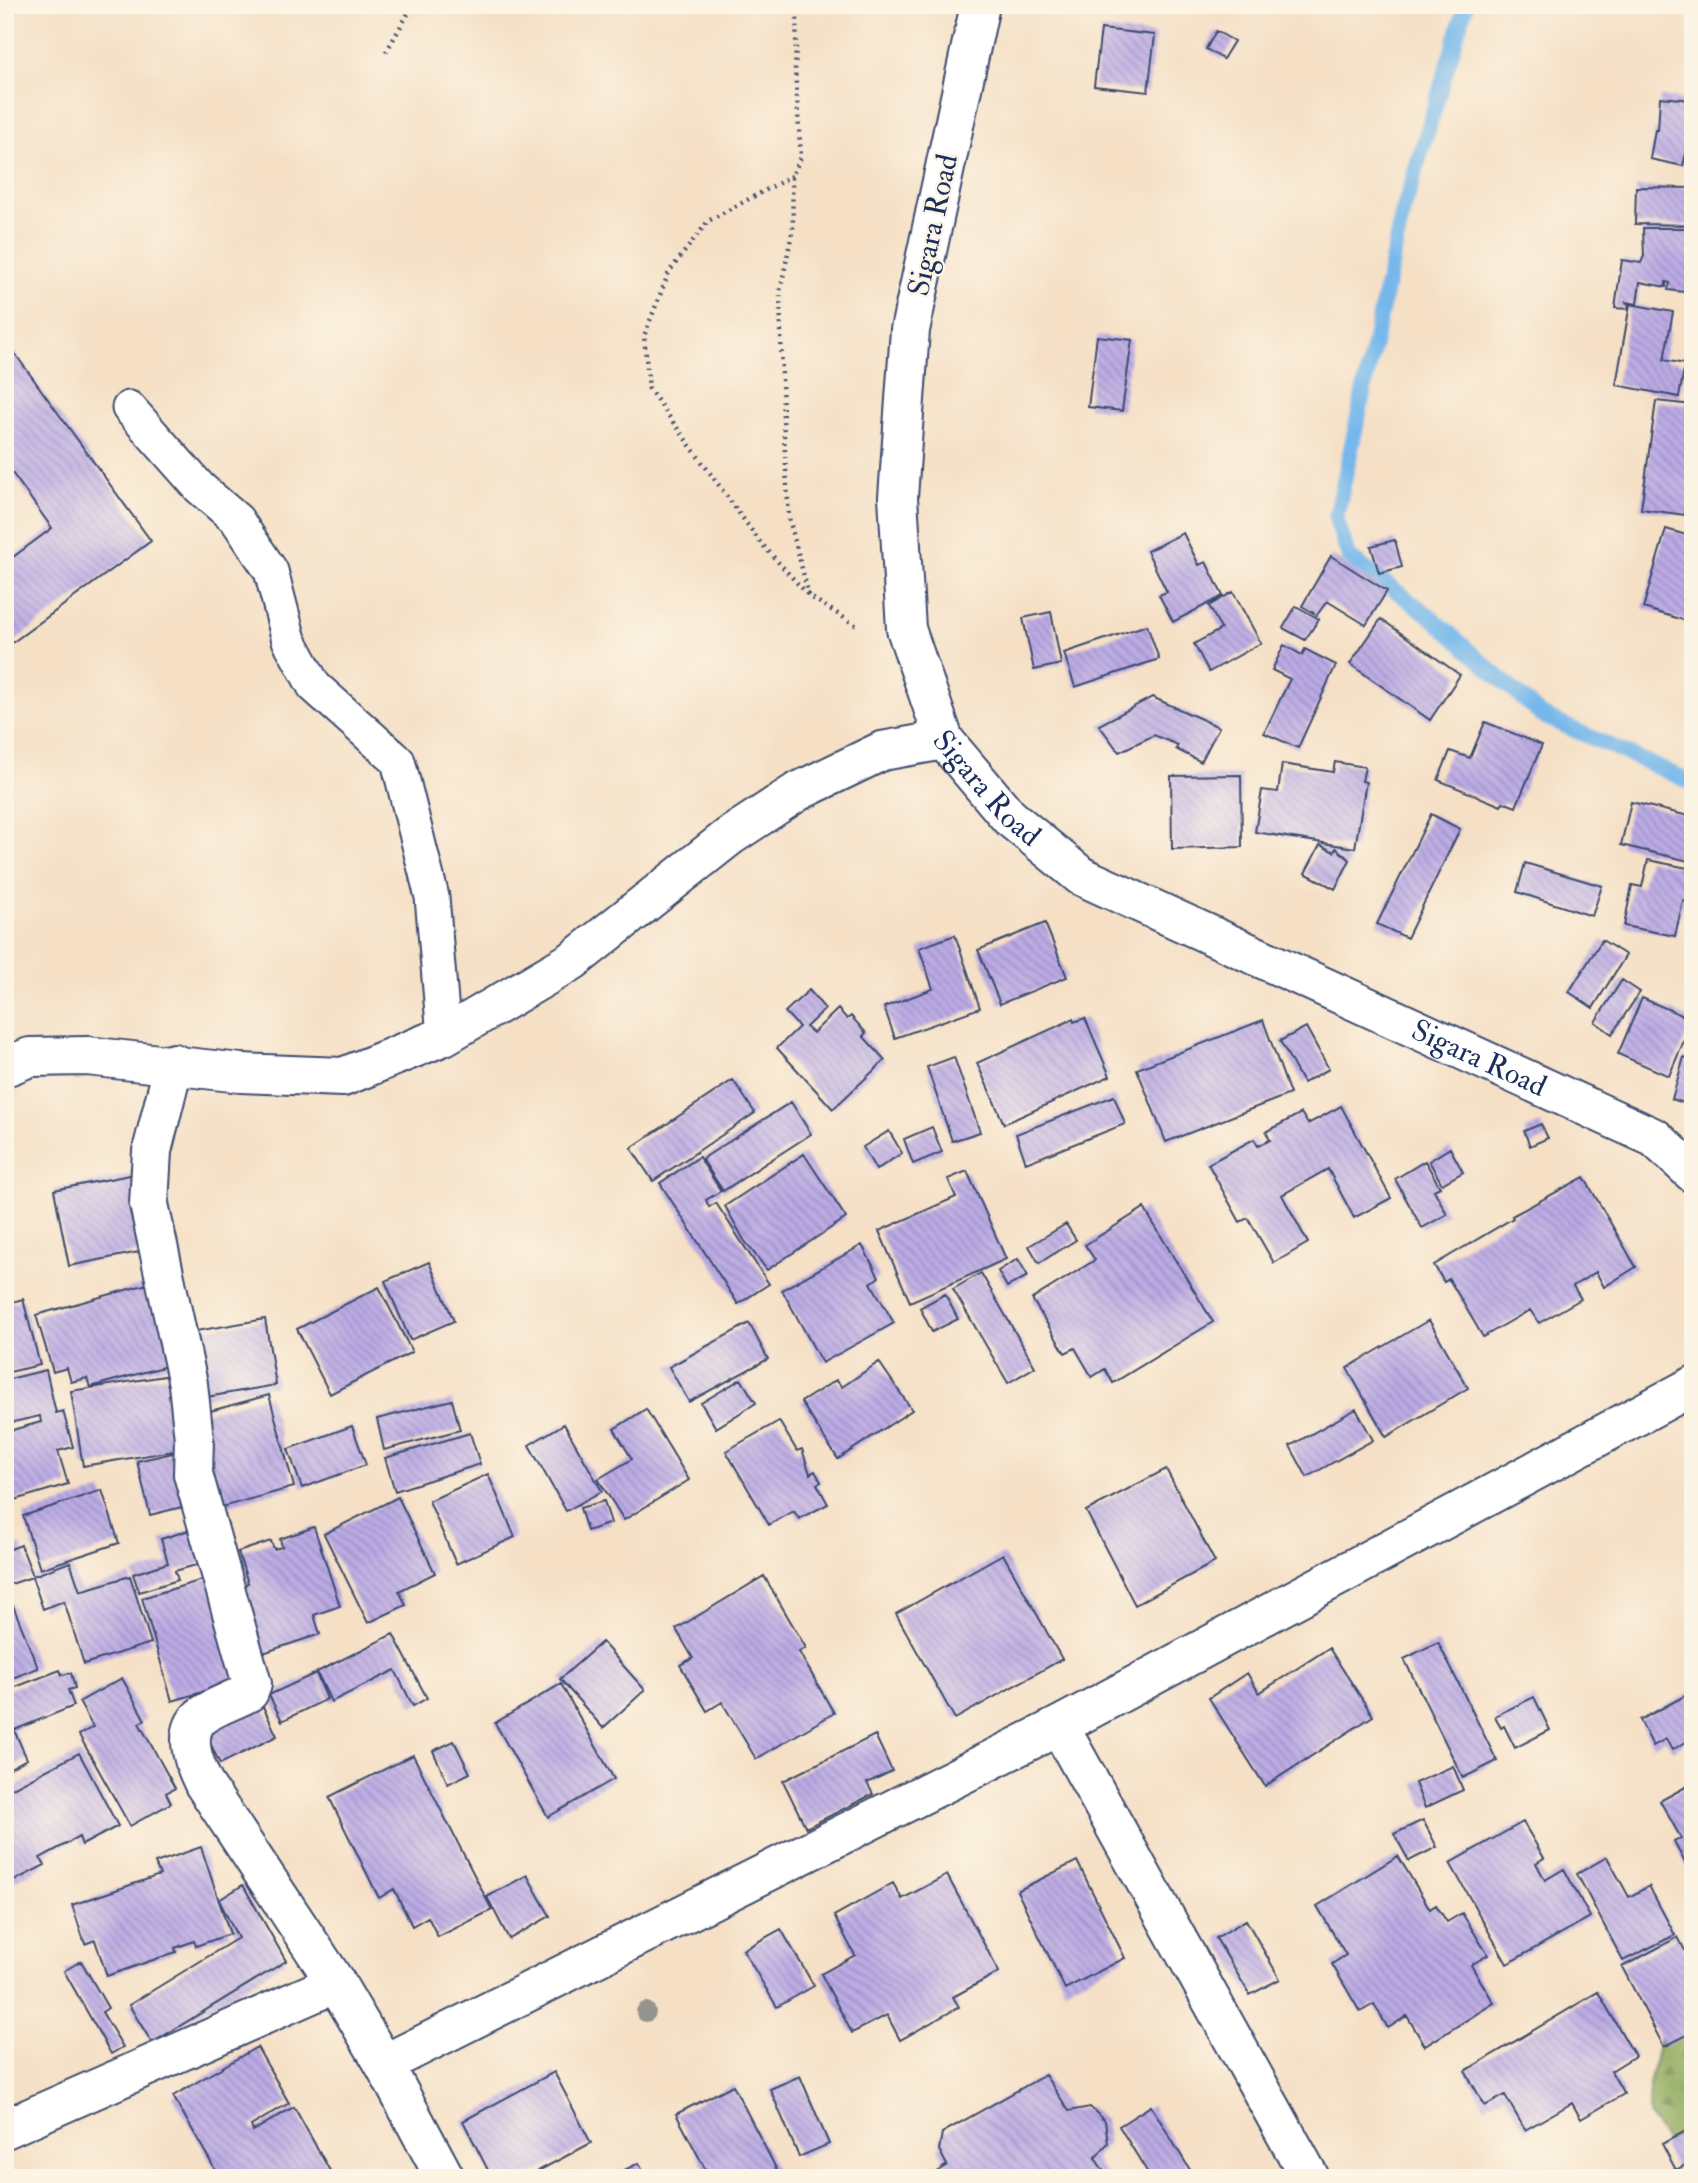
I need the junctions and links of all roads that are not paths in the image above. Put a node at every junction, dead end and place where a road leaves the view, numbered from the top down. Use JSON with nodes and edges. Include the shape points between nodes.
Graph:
{"nodes":[{"id":1,"x":979,"y":5,"type":"edge"},
{"id":2,"x":129,"y":408,"type":"dead end"},
{"id":3,"x":944,"y":740,"type":"junction"},
{"id":4,"x":444,"y":1035,"type":"junction"},
{"id":5,"x":174,"y":1063,"type":"junction"},
{"id":6,"x":5,"y":1067,"type":"edge"},
{"id":7,"x":1693,"y":1173,"type":"edge"},
{"id":8,"x":1693,"y":1386,"type":"edge"},
{"id":9,"x":1059,"y":1726,"type":"junction"},
{"id":10,"x":335,"y":1983,"type":"junction"},
{"id":11,"x":384,"y":2064,"type":"junction"},
{"id":12,"x":5,"y":2129,"type":"edge"},
{"id":13,"x":445,"y":2178,"type":"edge"},
{"id":14,"x":1310,"y":2178,"type":"edge"}],
"edges":[{"from":1,"to":3,"type":"street","name":"Sigara Road","via":[[910,330],[898,497],[906,629]]},
{"from":2,"to":4,"type":"lane","via":[[200,488],[237,520],[271,570],[289,640],[314,686],[398,761],[432,897]]},
{"from":3,"to":4,"type":"street","via":[[882,751],[797,792],[730,836],[572,961]]},
{"from":3,"to":7,"type":"street","name":"Sigara Road","via":[[1009,817],[1081,876],[1655,1138]]},
{"from":4,"to":5,"type":"street","via":[[343,1077],[241,1073]]},
{"from":5,"to":6,"type":"street","via":[[30,1057]]},
{"from":5,"to":10,"type":"street","via":[[152,1151],[149,1204],[188,1384],[193,1474],[252,1684],[249,1692],[200,1718],[193,1732],[192,1760]]},
{"from":8,"to":9,"type":"street"},
{"from":9,"to":11,"type":"street"},
{"from":9,"to":14,"type":"street"},
{"from":10,"to":11,"type":"street"},
{"from":10,"to":12,"type":"street"},
{"from":11,"to":13,"type":"street"}]}
